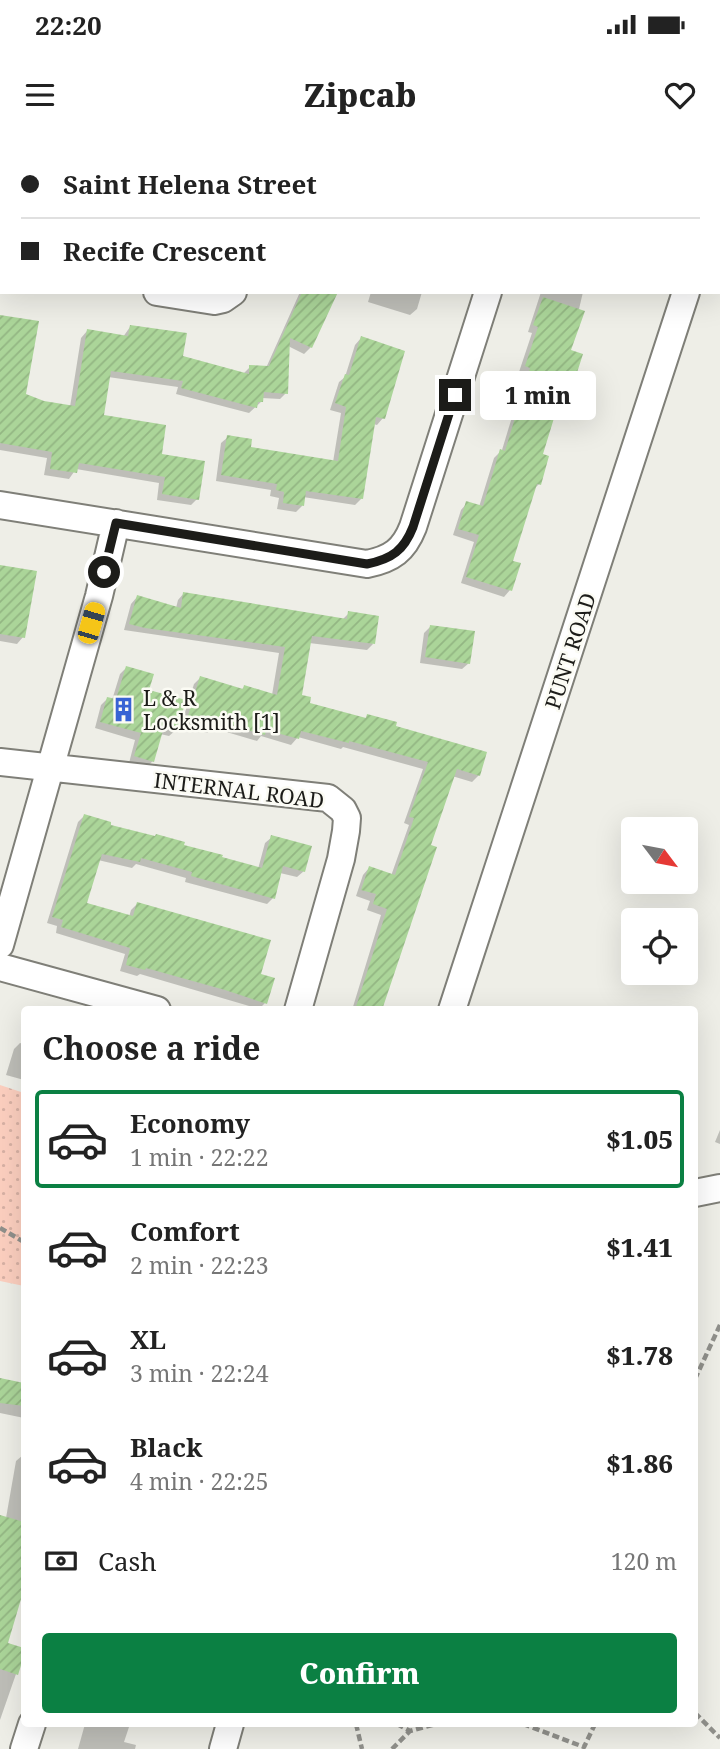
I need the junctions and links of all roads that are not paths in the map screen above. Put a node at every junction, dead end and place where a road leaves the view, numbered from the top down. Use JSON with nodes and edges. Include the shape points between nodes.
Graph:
{"nodes":[{"id":1,"x":170,"y":294,"type":"edge"},
{"id":2,"x":230,"y":294,"type":"edge"},
{"id":3,"x":487,"y":294,"type":"edge"},
{"id":4,"x":686,"y":294,"type":"edge"},
{"id":5,"x":0,"y":505,"type":"edge"},
{"id":6,"x":116,"y":523,"type":"junction"},
{"id":7,"x":0,"y":762,"type":"edge"},
{"id":8,"x":51,"y":768,"type":"junction"},
{"id":9,"x":0,"y":945,"type":"edge"},
{"id":10,"x":0,"y":967,"type":"edge"},
{"id":11,"x":142,"y":1006,"type":"edge"},
{"id":12,"x":299,"y":1006,"type":"edge"},
{"id":13,"x":453,"y":1006,"type":"edge"},
{"id":14,"x":720,"y":1188,"type":"edge"},
{"id":15,"x":698,"y":1192,"type":"edge"},
{"id":16,"x":31,"y":1727,"type":"edge"},
{"id":17,"x":229,"y":1727,"type":"edge"},
{"id":18,"x":24,"y":1749,"type":"edge"},
{"id":19,"x":223,"y":1749,"type":"edge"}],
"edges":[{"from":1,"to":2,"type":"street","via":[[215,301]]},
{"from":3,"to":6,"type":"street","via":[[413,527],[396,555],[367,564]]},
{"from":4,"to":13,"type":"street","name":"PUNT ROAD"},
{"from":5,"to":6,"type":"street"},
{"from":6,"to":8,"type":"street"},
{"from":7,"to":8,"type":"street","name":"INTERNAL ROAD"},
{"from":8,"to":9,"type":"street"},
{"from":8,"to":12,"type":"street","name":"INTERNAL ROAD","via":[[328,798],[339,805],[346,831]]},
{"from":10,"to":11,"type":"street"},
{"from":14,"to":15,"type":"street"},
{"from":16,"to":18,"type":"street"},
{"from":17,"to":19,"type":"street"}]}
